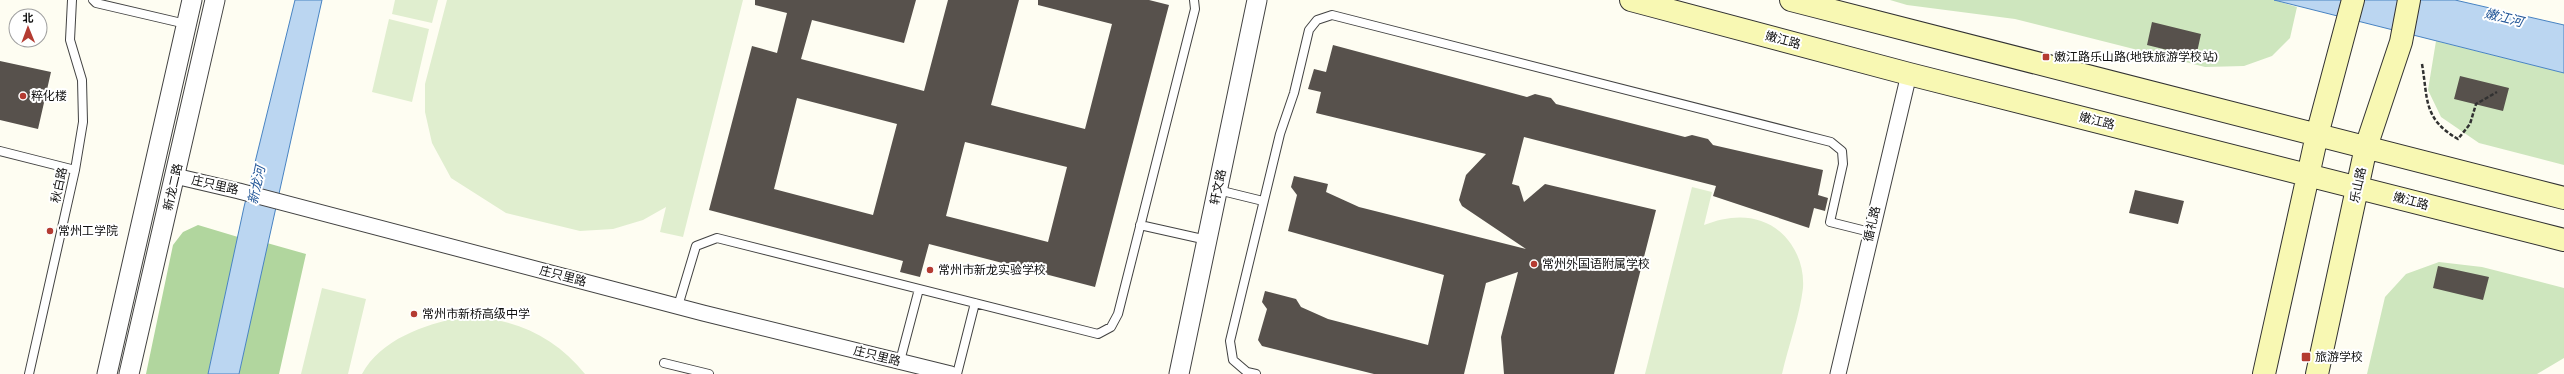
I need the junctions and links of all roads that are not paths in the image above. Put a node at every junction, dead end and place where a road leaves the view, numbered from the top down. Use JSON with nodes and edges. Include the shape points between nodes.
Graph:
{"nodes":[{"id":1,"x":72,"y":0,"type":"edge"},
{"id":2,"x":93,"y":0,"type":"edge"},
{"id":3,"x":192,"y":0,"type":"edge"},
{"id":4,"x":215,"y":0,"type":"edge"},
{"id":5,"x":1194,"y":0,"type":"edge"},
{"id":6,"x":1257,"y":0,"type":"edge"},
{"id":7,"x":1630,"y":0,"type":"edge"},
{"id":8,"x":1791,"y":0,"type":"edge"},
{"id":9,"x":2353,"y":0,"type":"edge"},
{"id":10,"x":2409,"y":0,"type":"edge"},
{"id":11,"x":186,"y":24,"type":"junction"},
{"id":12,"x":1908,"y":74,"type":"junction"},
{"id":13,"x":2317,"y":135,"type":"junction"},
{"id":14,"x":2366,"y":147,"type":"junction"},
{"id":15,"x":0,"y":152,"type":"edge"},
{"id":16,"x":75,"y":170,"type":"junction"},
{"id":17,"x":2308,"y":174,"type":"junction"},
{"id":18,"x":175,"y":176,"type":"junction"},
{"id":19,"x":2357,"y":187,"type":"junction"},
{"id":20,"x":1217,"y":190,"type":"junction"},
{"id":21,"x":2564,"y":198,"type":"edge"},
{"id":22,"x":1264,"y":201,"type":"junction"},
{"id":23,"x":1140,"y":225,"type":"junction"},
{"id":24,"x":1870,"y":232,"type":"junction"},
{"id":25,"x":1207,"y":240,"type":"junction"},
{"id":26,"x":2564,"y":240,"type":"edge"},
{"id":27,"x":919,"y":289,"type":"junction"},
{"id":28,"x":975,"y":303,"type":"junction"},
{"id":29,"x":678,"y":306,"type":"junction"},
{"id":30,"x":900,"y":361,"type":"junction"},
{"id":31,"x":664,"y":363,"type":"dead end"},
{"id":32,"x":28,"y":374,"type":"edge"},
{"id":33,"x":107,"y":374,"type":"edge"},
{"id":34,"x":129,"y":374,"type":"edge"},
{"id":35,"x":709,"y":374,"type":"edge"},
{"id":36,"x":951,"y":374,"type":"edge"},
{"id":37,"x":957,"y":374,"type":"edge"},
{"id":38,"x":1179,"y":374,"type":"edge"},
{"id":39,"x":1256,"y":374,"type":"edge"},
{"id":40,"x":1838,"y":374,"type":"edge"},
{"id":41,"x":2264,"y":374,"type":"edge"},
{"id":42,"x":2317,"y":374,"type":"edge"}],
"edges":[{"from":1,"to":16,"type":"lane","name":"秋白路","via":[[70,40],[82,80],[83,122]]},
{"from":2,"to":11,"type":"lane","via":[[96,3]]},
{"from":3,"to":11,"type":"street","name":"新龙二路"},
{"from":4,"to":18,"type":"street","name":"新龙二路"},
{"from":5,"to":23,"type":"lane","via":[[1195,9]]},
{"from":6,"to":20,"type":"street","name":"轩文路"},
{"from":7,"to":12,"type":"main road","name":"嫩江路"},
{"from":8,"to":13,"type":"main road"},
{"from":9,"to":13,"type":"main road"},
{"from":10,"to":14,"type":"main road","name":"乐山路","via":[[2401,42]]},
{"from":11,"to":33,"type":"street","name":"新龙二路"},
{"from":12,"to":17,"type":"main road","name":"嫩江路"},
{"from":12,"to":24,"type":"street","name":"循礼路"},
{"from":13,"to":14,"type":"main road"},
{"from":13,"to":17,"type":"main road"},
{"from":14,"to":19,"type":"main road","name":"乐山路"},
{"from":14,"to":21,"type":"main road"},
{"from":15,"to":16,"type":"lane"},
{"from":16,"to":32,"type":"lane","name":"秋白路"},
{"from":17,"to":19,"type":"main road","name":"嫩江路"},
{"from":17,"to":41,"type":"main road"},
{"from":18,"to":29,"type":"street","name":"庄只里路"},
{"from":18,"to":34,"type":"street","name":"新龙二路"},
{"from":19,"to":26,"type":"main road","name":"嫩江路"},
{"from":19,"to":42,"type":"main road","name":"乐山路"},
{"from":20,"to":22,"type":"lane"},
{"from":20,"to":25,"type":"street","name":"轩文路"},
{"from":22,"to":24,"type":"lane","via":[[1309,30],[1317,20],[1332,15],[1831,142],[1842,151],[1843,164],[1830,222]]},
{"from":22,"to":39,"type":"lane","via":[[1230,341],[1233,360],[1247,372]]},
{"from":23,"to":25,"type":"lane"},
{"from":23,"to":28,"type":"lane","via":[[1118,314],[1111,327],[1098,334]]},
{"from":24,"to":40,"type":"street","name":"循礼路"},
{"from":25,"to":38,"type":"street","name":"轩文路"},
{"from":27,"to":28,"type":"lane"},
{"from":27,"to":29,"type":"lane","via":[[717,238],[696,246]]},
{"from":27,"to":30,"type":"lane"},
{"from":28,"to":37,"type":"lane"},
{"from":29,"to":30,"type":"street","name":"庄只里路"},
{"from":30,"to":36,"type":"street","name":"庄只里路"},
{"from":31,"to":35,"type":"lane"}]}
